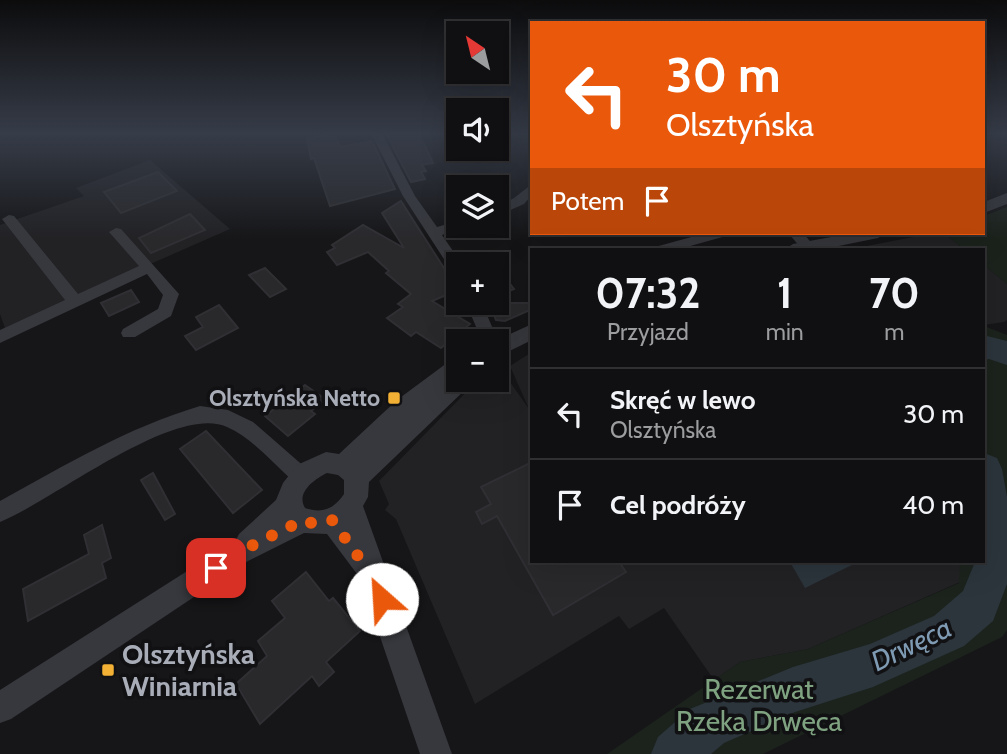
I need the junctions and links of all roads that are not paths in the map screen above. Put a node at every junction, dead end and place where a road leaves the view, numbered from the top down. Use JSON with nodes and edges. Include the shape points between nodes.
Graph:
{"nodes":[{"id":1,"x":394,"y":168,"type":"edge"},
{"id":2,"x":530,"y":190,"type":"edge"},
{"id":3,"x":1007,"y":198,"type":"edge"},
{"id":4,"x":509,"y":206,"type":"edge"},
{"id":5,"x":985,"y":208,"type":"edge"},
{"id":6,"x":9,"y":219,"type":"dead end"},
{"id":7,"x":446,"y":229,"type":"edge"},
{"id":8,"x":116,"y":232,"type":"dead end"},
{"id":9,"x":434,"y":233,"type":"junction"},
{"id":10,"x":714,"y":235,"type":"edge"},
{"id":11,"x":868,"y":235,"type":"edge"},
{"id":12,"x":667,"y":248,"type":"edge"},
{"id":13,"x":805,"y":248,"type":"edge"},
{"id":14,"x":446,"y":252,"type":"edge"},
{"id":15,"x":149,"y":267,"type":"junction"},
{"id":16,"x":76,"y":303,"type":"junction"},
{"id":17,"x":530,"y":332,"type":"edge"},
{"id":18,"x":128,"y":333,"type":"dead end"},
{"id":19,"x":0,"y":337,"type":"edge"},
{"id":20,"x":509,"y":343,"type":"edge"},
{"id":21,"x":446,"y":375,"type":"edge"},
{"id":22,"x":447,"y":392,"type":"edge"},
{"id":23,"x":350,"y":471,"type":"junction"},
{"id":24,"x":300,"y":475,"type":"junction"},
{"id":25,"x":0,"y":512,"type":"edge"},
{"id":26,"x":297,"y":512,"type":"junction"},
{"id":27,"x":341,"y":513,"type":"junction"},
{"id":28,"x":0,"y":708,"type":"edge"},
{"id":29,"x":436,"y":754,"type":"edge"}],
"edges":[{"from":1,"to":9,"type":"street"},
{"from":2,"to":4,"type":"street"},
{"from":3,"to":5,"type":"street"},
{"from":6,"to":16,"type":"street"},
{"from":7,"to":9,"type":"street"},
{"from":8,"to":15,"type":"street"},
{"from":9,"to":14,"type":"street"},
{"from":10,"to":12,"type":"street"},
{"from":11,"to":13,"type":"street"},
{"from":15,"to":16,"type":"street"},
{"from":15,"to":18,"type":"street","via":[[171,294],[165,312]]},
{"from":16,"to":19,"type":"street"},
{"from":17,"to":20,"type":"street"},
{"from":21,"to":23,"type":"street","via":[[405,406]]},
{"from":22,"to":23,"type":"street"},
{"from":23,"to":24,"type":"street","via":[[335,462],[316,464]]},
{"from":23,"to":27,"type":"street","via":[[357,491]]},
{"from":24,"to":25,"type":"street","via":[[246,428],[228,418],[200,414],[169,423],[96,458]]},
{"from":24,"to":26,"type":"street","via":[[290,491]]},
{"from":26,"to":27,"type":"street","via":[[312,523]]},
{"from":26,"to":28,"type":"street"},
{"from":27,"to":29,"type":"street","via":[[373,577]]}]}
